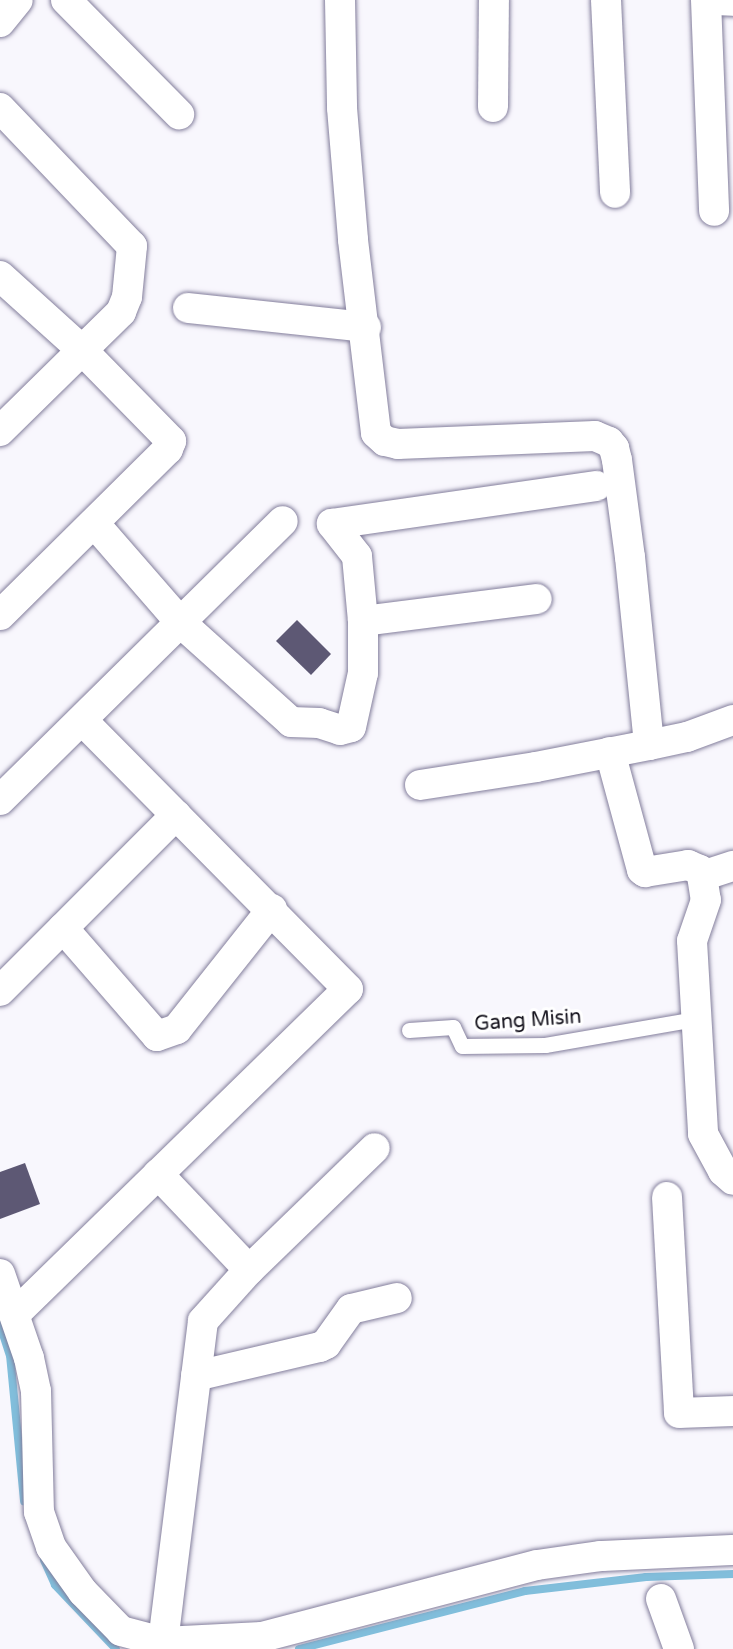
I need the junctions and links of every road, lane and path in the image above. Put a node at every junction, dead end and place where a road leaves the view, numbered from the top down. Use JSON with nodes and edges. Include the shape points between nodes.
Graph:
{"nodes":[{"id":1,"x":18,"y":0,"type":"edge"},
{"id":2,"x":66,"y":0,"type":"edge"},
{"id":3,"x":340,"y":0,"type":"edge"},
{"id":4,"x":494,"y":0,"type":"edge"},
{"id":5,"x":606,"y":0,"type":"edge"},
{"id":6,"x":706,"y":0,"type":"edge"},
{"id":7,"x":716,"y":0,"type":"edge"},
{"id":8,"x":733,"y":1,"type":"edge"},
{"id":9,"x":0,"y":22,"type":"edge"},
{"id":10,"x":493,"y":107,"type":"dead end"},
{"id":11,"x":0,"y":108,"type":"edge"},
{"id":12,"x":178,"y":114,"type":"dead end"},
{"id":13,"x":615,"y":193,"type":"dead end"},
{"id":14,"x":714,"y":211,"type":"dead end"},
{"id":15,"x":0,"y":276,"type":"edge"},
{"id":16,"x":188,"y":308,"type":"dead end"},
{"id":17,"x":366,"y":327,"type":"junction"},
{"id":18,"x":83,"y":351,"type":"junction"},
{"id":19,"x":0,"y":430,"type":"edge"},
{"id":20,"x":596,"y":486,"type":"dead end"},
{"id":21,"x":283,"y":521,"type":"dead end"},
{"id":22,"x":94,"y":523,"type":"junction"},
{"id":23,"x":537,"y":599,"type":"dead end"},
{"id":24,"x":0,"y":615,"type":"edge"},
{"id":25,"x":363,"y":621,"type":"junction"},
{"id":26,"x":180,"y":622,"type":"junction"},
{"id":27,"x":82,"y":720,"type":"junction"},
{"id":28,"x":733,"y":720,"type":"edge"},
{"id":29,"x":649,"y":745,"type":"junction"},
{"id":30,"x":610,"y":752,"type":"junction"},
{"id":31,"x":420,"y":785,"type":"dead end"},
{"id":32,"x":0,"y":800,"type":"edge"},
{"id":33,"x":177,"y":815,"type":"junction"},
{"id":34,"x":733,"y":866,"type":"edge"},
{"id":35,"x":702,"y":876,"type":"junction"},
{"id":36,"x":272,"y":909,"type":"junction"},
{"id":37,"x":63,"y":928,"type":"junction"},
{"id":38,"x":0,"y":991,"type":"edge"},
{"id":39,"x":696,"y":1019,"type":"junction"},
{"id":40,"x":409,"y":1030,"type":"dead end"},
{"id":41,"x":375,"y":1148,"type":"dead end"},
{"id":42,"x":158,"y":1174,"type":"junction"},
{"id":43,"x":733,"y":1180,"type":"edge"},
{"id":44,"x":667,"y":1197,"type":"dead end"},
{"id":45,"x":249,"y":1270,"type":"junction"},
{"id":46,"x":0,"y":1274,"type":"edge"},
{"id":47,"x":397,"y":1298,"type":"dead end"},
{"id":48,"x":15,"y":1314,"type":"junction"},
{"id":49,"x":196,"y":1376,"type":"junction"},
{"id":50,"x":733,"y":1411,"type":"edge"},
{"id":51,"x":733,"y":1550,"type":"edge"},
{"id":52,"x":660,"y":1599,"type":"dead end"},
{"id":53,"x":142,"y":1642,"type":"edge"},
{"id":54,"x":679,"y":1649,"type":"edge"}],
"edges":[{"from":1,"to":9,"type":"street"},
{"from":2,"to":12,"type":"street"},
{"from":3,"to":17,"type":"street","via":[[342,108]]},
{"from":4,"to":10,"type":"street"},
{"from":5,"to":13,"type":"street"},
{"from":6,"to":14,"type":"street"},
{"from":7,"to":8,"type":"street"},
{"from":11,"to":18,"type":"street","via":[[132,246],[127,297],[120,312]]},
{"from":15,"to":18,"type":"street"},
{"from":16,"to":17,"type":"street"},
{"from":17,"to":29,"type":"street","via":[[374,422],[376,433],[386,441],[398,444],[595,436],[614,448],[630,556]]},
{"from":18,"to":19,"type":"street"},
{"from":18,"to":22,"type":"street","via":[[171,441],[168,449]]},
{"from":20,"to":25,"type":"street","via":[[332,524],[357,556]]},
{"from":21,"to":26,"type":"street"},
{"from":22,"to":24,"type":"street"},
{"from":22,"to":26,"type":"street"},
{"from":23,"to":25,"type":"street"},
{"from":25,"to":26,"type":"street","via":[[363,673],[351,727],[340,730],[319,723],[291,722]]},
{"from":26,"to":27,"type":"street"},
{"from":27,"to":32,"type":"street"},
{"from":27,"to":33,"type":"street"},
{"from":28,"to":29,"type":"street","via":[[687,737]]},
{"from":29,"to":30,"type":"street"},
{"from":30,"to":31,"type":"street"},
{"from":30,"to":35,"type":"street","via":[[642,870],[688,865],[700,870]]},
{"from":33,"to":36,"type":"street"},
{"from":33,"to":37,"type":"street"},
{"from":34,"to":35,"type":"street"},
{"from":35,"to":39,"type":"street","via":[[706,900],[692,941]]},
{"from":36,"to":37,"type":"street","via":[[177,1029],[157,1036]]},
{"from":36,"to":42,"type":"street","via":[[348,989]]},
{"from":37,"to":38,"type":"street"},
{"from":39,"to":40,"type":"lane","name":"Gang Misin","via":[[545,1044],[462,1046],[453,1027]]},
{"from":39,"to":43,"type":"street","via":[[703,1134],[723,1171]]},
{"from":41,"to":45,"type":"street"},
{"from":42,"to":45,"type":"street"},
{"from":42,"to":48,"type":"street"},
{"from":44,"to":50,"type":"street","via":[[678,1413]]},
{"from":45,"to":49,"type":"street","via":[[203,1321]]},
{"from":46,"to":48,"type":"street"},
{"from":47,"to":49,"type":"street","via":[[351,1309],[320,1347]]},
{"from":48,"to":53,"type":"street","via":[[36,1391],[39,1512],[51,1547],[83,1592]]},
{"from":49,"to":53,"type":"street"},
{"from":51,"to":53,"type":"street","via":[[601,1556],[537,1566],[262,1637]]},
{"from":52,"to":54,"type":"street"}]}
